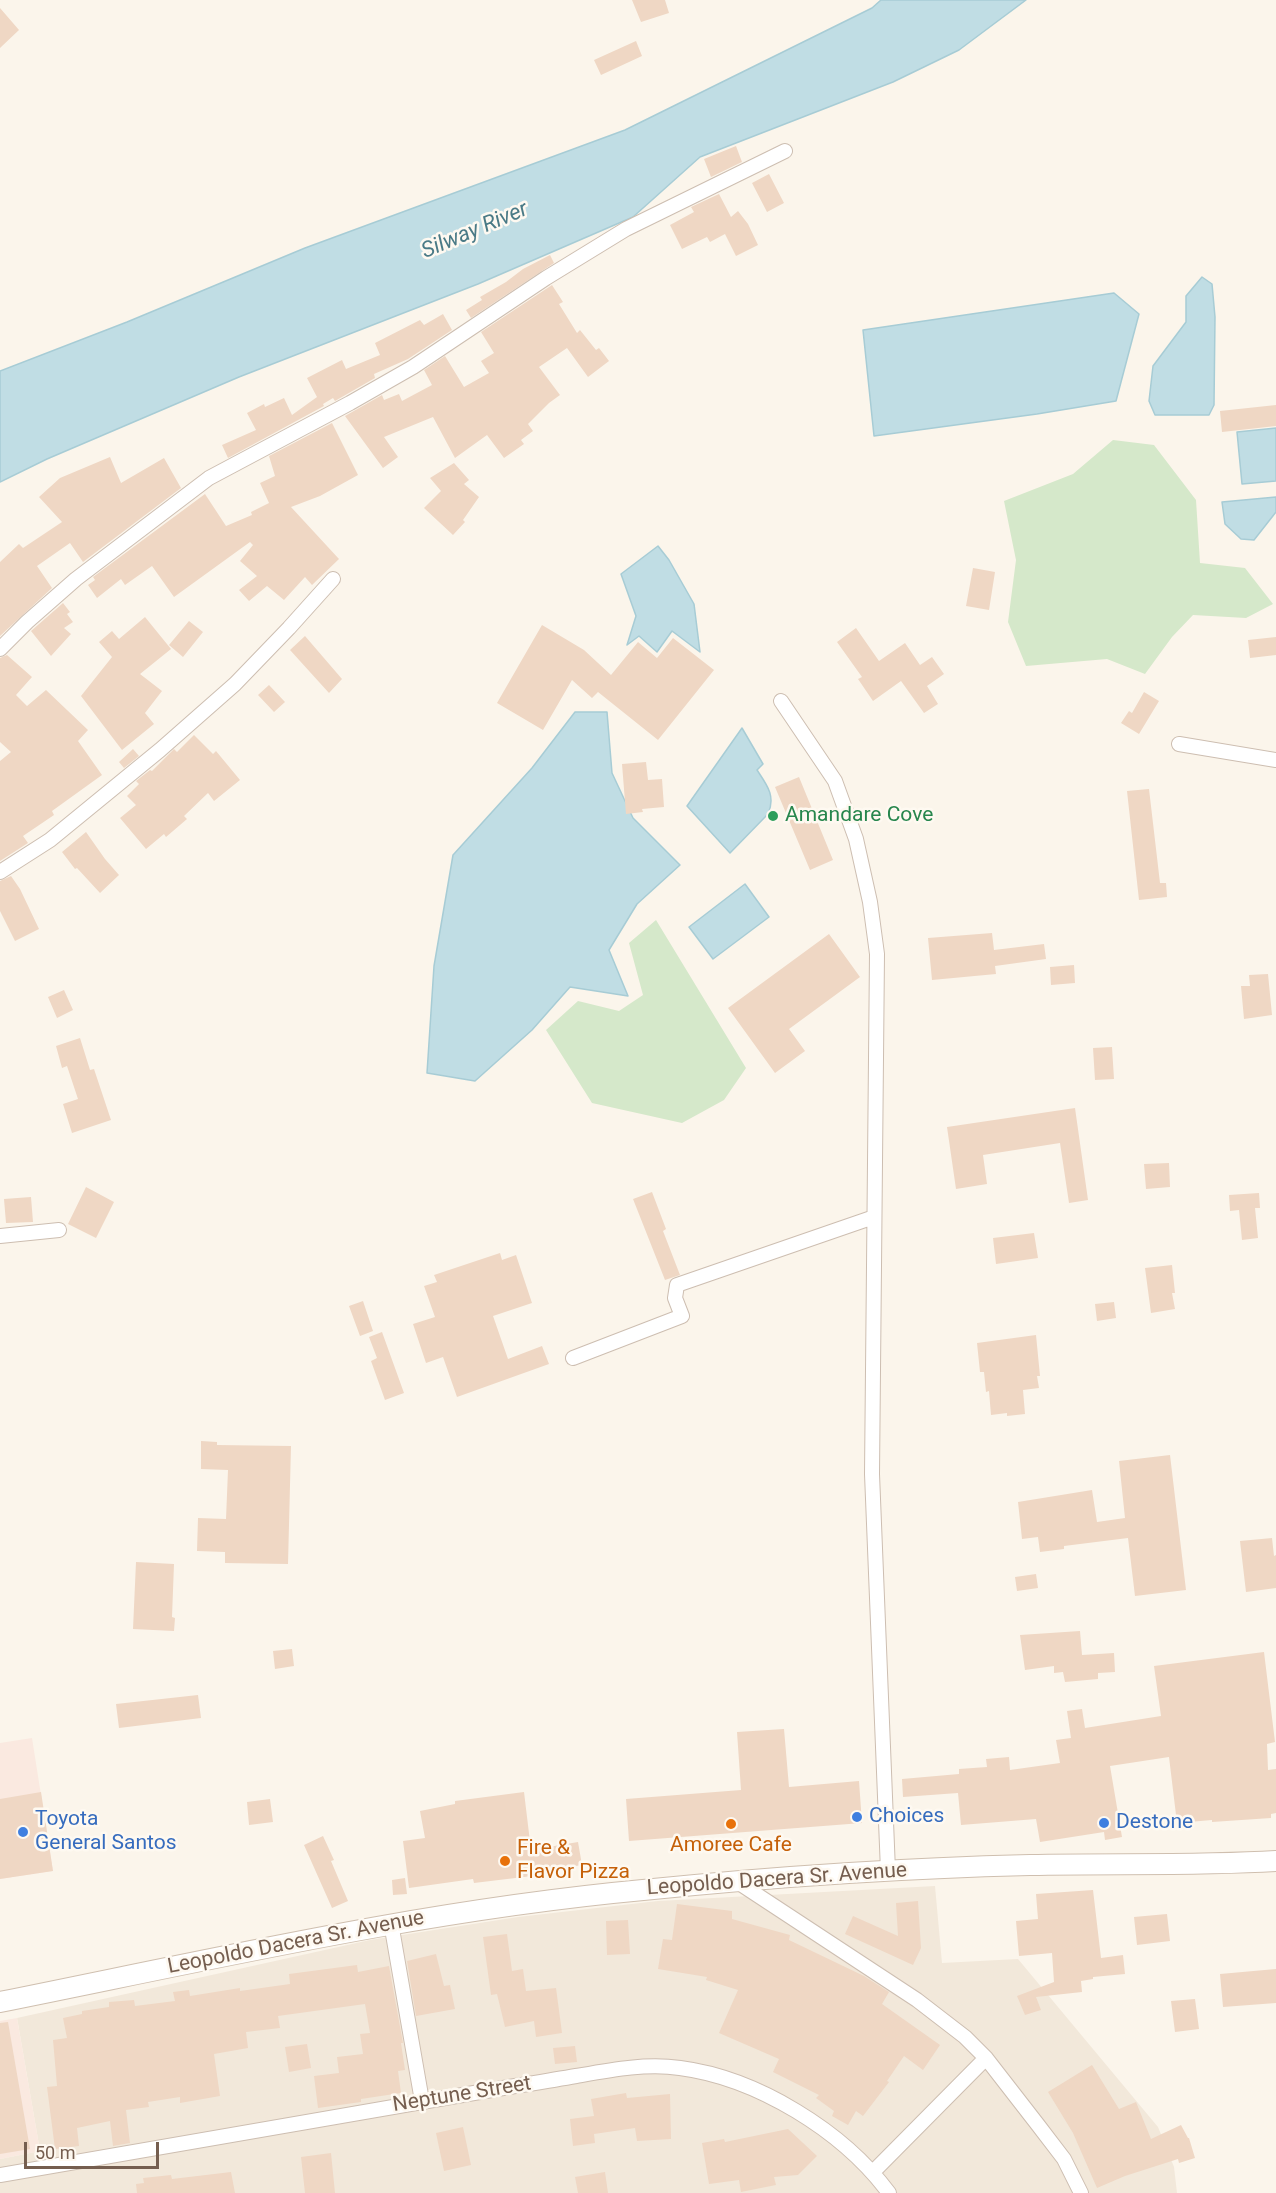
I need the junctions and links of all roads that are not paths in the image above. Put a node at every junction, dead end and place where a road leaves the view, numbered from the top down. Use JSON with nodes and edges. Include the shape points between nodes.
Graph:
{"nodes":[{"id":1,"x":785,"y":151,"type":"dead end"},
{"id":2,"x":333,"y":579,"type":"dead end"},
{"id":3,"x":0,"y":650,"type":"edge"},
{"id":4,"x":781,"y":701,"type":"dead end"},
{"id":5,"x":1179,"y":744,"type":"dead end"},
{"id":6,"x":1276,"y":760,"type":"edge"},
{"id":7,"x":0,"y":873,"type":"edge"},
{"id":8,"x":874,"y":1217,"type":"junction"},
{"id":9,"x":59,"y":1230,"type":"dead end"},
{"id":10,"x":0,"y":1236,"type":"edge"},
{"id":11,"x":573,"y":1359,"type":"dead end"},
{"id":12,"x":1276,"y":1861,"type":"edge"},
{"id":13,"x":888,"y":1871,"type":"junction"},
{"id":14,"x":736,"y":1881,"type":"junction"},
{"id":15,"x":391,"y":1923,"type":"junction"},
{"id":16,"x":0,"y":2002,"type":"edge"},
{"id":17,"x":986,"y":2058,"type":"junction"},
{"id":18,"x":422,"y":2101,"type":"junction"},
{"id":19,"x":873,"y":2172,"type":"junction"},
{"id":20,"x":0,"y":2175,"type":"edge"},
{"id":21,"x":888,"y":2193,"type":"edge"},
{"id":22,"x":1081,"y":2193,"type":"edge"}],
"edges":[{"from":1,"to":3,"type":"street","via":[[626,229],[413,367],[209,478],[76,579]]},
{"from":2,"to":7,"type":"street","via":[[290,628],[160,750],[50,840]]},
{"from":4,"to":8,"type":"street","via":[[835,781],[856,839],[870,902],[877,954]]},
{"from":5,"to":6,"type":"street"},
{"from":8,"to":11,"type":"street","via":[[677,1285],[675,1298],[682,1316]]},
{"from":8,"to":13,"type":"street","via":[[872,1474]]},
{"from":9,"to":10,"type":"street"},
{"from":12,"to":13,"type":"main road","name":"Leopoldo Dacera Sr. Avenue"},
{"from":13,"to":14,"type":"main road","name":"Leopoldo Dacera Sr. Avenue"},
{"from":14,"to":15,"type":"main road","name":"Leopoldo Dacera Sr. Avenue"},
{"from":14,"to":17,"type":"street","via":[[917,2000]]},
{"from":15,"to":16,"type":"main road","name":"Leopoldo Dacera Sr. Avenue"},
{"from":15,"to":18,"type":"street"},
{"from":17,"to":19,"type":"street"},
{"from":17,"to":22,"type":"street","via":[[1064,2159]]},
{"from":18,"to":19,"type":"street","name":"Neptune Street","via":[[623,2069],[680,2068],[740,2084],[779,2102],[839,2139]]},
{"from":18,"to":20,"type":"street","name":"Neptune Street"},
{"from":19,"to":21,"type":"street","name":"Neptune Street"}]}
